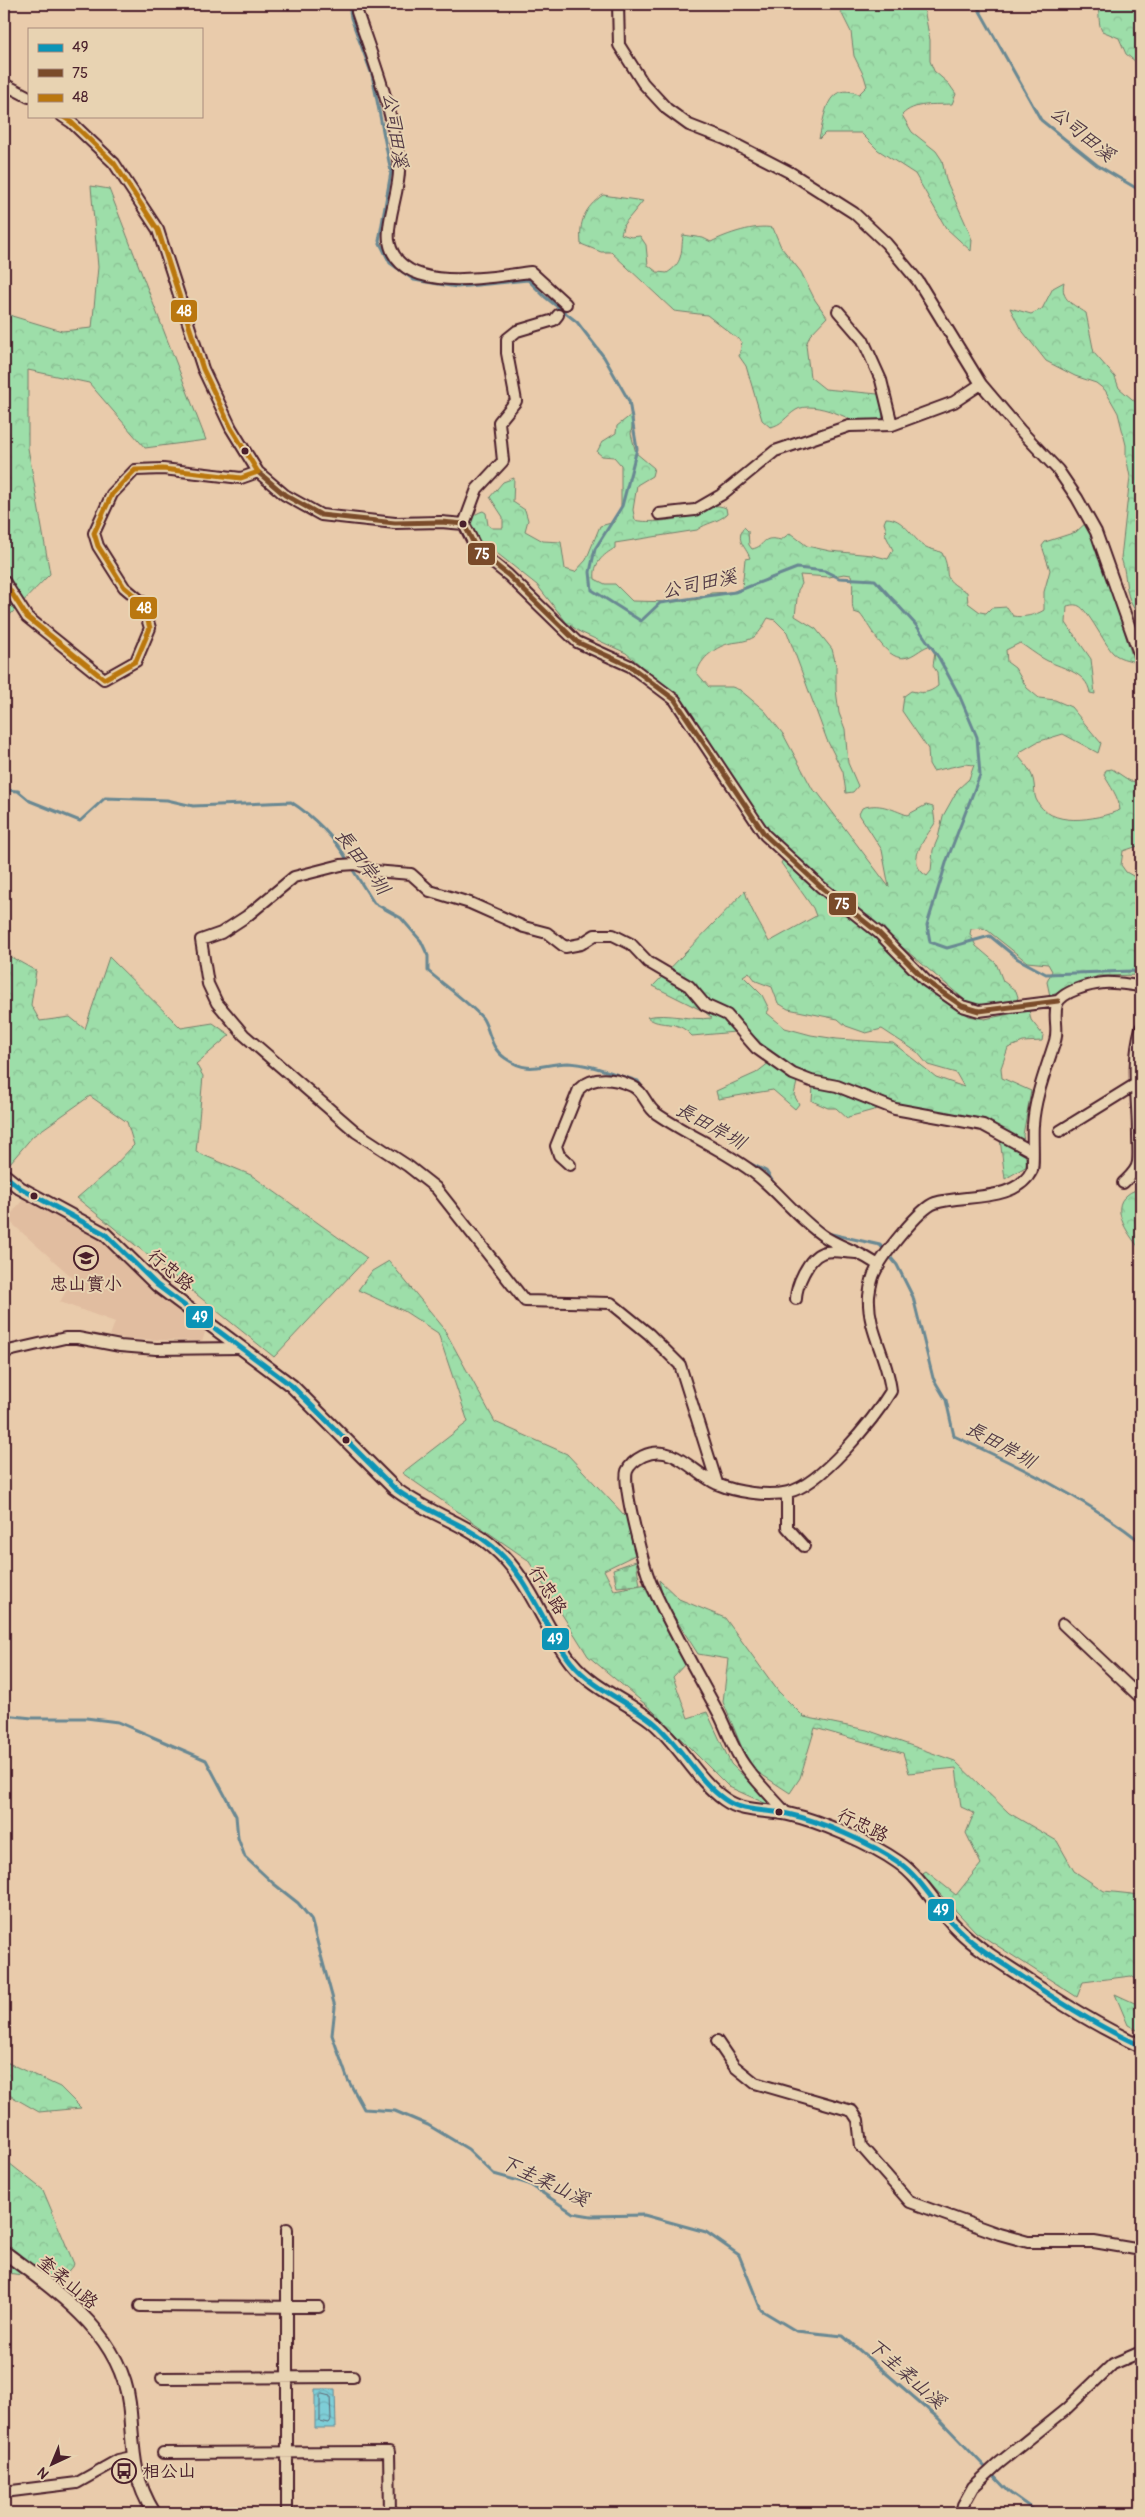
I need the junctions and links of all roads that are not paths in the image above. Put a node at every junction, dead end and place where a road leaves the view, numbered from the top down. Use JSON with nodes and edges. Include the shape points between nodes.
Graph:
{"nodes":[{"id":1,"x":358,"y":4,"type":"edge"},
{"id":2,"x":618,"y":4,"type":"edge"},
{"id":3,"x":4,"y":84,"type":"edge"},
{"id":4,"x":28,"y":96,"type":"edge"},
{"id":5,"x":65,"y":118,"type":"edge"},
{"id":6,"x":566,"y":304,"type":"dead end"},
{"id":7,"x":838,"y":311,"type":"dead end"},
{"id":8,"x":558,"y":315,"type":"dead end"},
{"id":9,"x":982,"y":384,"type":"junction"},
{"id":10,"x":892,"y":424,"type":"junction"},
{"id":11,"x":258,"y":472,"type":"junction"},
{"id":12,"x":659,"y":514,"type":"dead end"},
{"id":13,"x":464,"y":524,"type":"junction"},
{"id":14,"x":4,"y":581,"type":"edge"},
{"id":15,"x":1141,"y":659,"type":"edge"},
{"id":16,"x":1141,"y":986,"type":"edge"},
{"id":17,"x":1058,"y":1002,"type":"junction"},
{"id":18,"x":1141,"y":1028,"type":"edge"},
{"id":19,"x":1136,"y":1084,"type":"junction"},
{"id":20,"x":1060,"y":1131,"type":"dead end"},
{"id":21,"x":1031,"y":1151,"type":"junction"},
{"id":22,"x":570,"y":1165,"type":"dead end"},
{"id":23,"x":4,"y":1175,"type":"edge"},
{"id":24,"x":1123,"y":1183,"type":"dead end"},
{"id":25,"x":866,"y":1255,"type":"junction"},
{"id":26,"x":880,"y":1263,"type":"junction"},
{"id":27,"x":796,"y":1299,"type":"dead end"},
{"id":28,"x":241,"y":1348,"type":"junction"},
{"id":29,"x":4,"y":1352,"type":"edge"},
{"id":30,"x":717,"y":1484,"type":"junction"},
{"id":31,"x":787,"y":1493,"type":"junction"},
{"id":32,"x":804,"y":1546,"type":"dead end"},
{"id":33,"x":1063,"y":1624,"type":"dead end"},
{"id":34,"x":1141,"y":1698,"type":"edge"},
{"id":35,"x":787,"y":1814,"type":"junction"},
{"id":36,"x":717,"y":2041,"type":"dead end"},
{"id":37,"x":1141,"y":2046,"type":"edge"},
{"id":38,"x":287,"y":2229,"type":"dead end"},
{"id":39,"x":1141,"y":2250,"type":"edge"},
{"id":40,"x":4,"y":2252,"type":"edge"},
{"id":41,"x":140,"y":2306,"type":"dead end"},
{"id":42,"x":287,"y":2307,"type":"junction"},
{"id":43,"x":319,"y":2307,"type":"dead end"},
{"id":44,"x":1141,"y":2352,"type":"edge"},
{"id":45,"x":287,"y":2377,"type":"junction"},
{"id":46,"x":353,"y":2377,"type":"dead end"},
{"id":47,"x":162,"y":2378,"type":"dead end"},
{"id":48,"x":163,"y":2452,"type":"dead end"},
{"id":49,"x":287,"y":2452,"type":"junction"},
{"id":50,"x":132,"y":2457,"type":"junction"},
{"id":51,"x":4,"y":2492,"type":"edge"},
{"id":52,"x":154,"y":2513,"type":"edge"},
{"id":53,"x":287,"y":2513,"type":"edge"},
{"id":54,"x":390,"y":2513,"type":"edge"},
{"id":55,"x":961,"y":2513,"type":"edge"}],
"edges":[{"from":1,"to":6,"type":"street","via":[[357,12],[387,101],[399,167],[389,240],[394,255],[413,272],[453,281],[531,272]]},
{"from":2,"to":9,"type":"street","via":[[619,45],[643,83],[666,109],[689,124],[792,172],[854,213],[886,243],[918,281]]},
{"from":3,"to":4,"type":"street"},
{"from":5,"to":11,"type":"street","via":[[114,164],[158,230],[203,369],[231,428]]},
{"from":7,"to":10,"type":"street","via":[[862,340],[881,380]]},
{"from":8,"to":13,"type":"street","via":[[554,320],[517,331],[507,339],[516,401],[499,422],[503,461],[477,489]]},
{"from":9,"to":10,"type":"street","via":[[954,402]]},
{"from":9,"to":15,"type":"street","via":[[1058,470],[1077,498],[1096,532]]},
{"from":10,"to":12,"type":"street","via":[[849,426],[775,451],[722,495],[695,510]]},
{"from":11,"to":13,"type":"street","via":[[285,494],[321,515],[395,523]]},
{"from":11,"to":14,"type":"street","via":[[241,478],[163,469],[135,470],[112,494],[94,533],[98,546],[124,587],[142,602],[150,628],[136,661],[104,679],[27,617]]},
{"from":13,"to":17,"type":"street","via":[[477,550],[508,575],[577,642],[630,666],[675,700],[765,835],[879,933],[926,981],[962,1006],[979,1010]]},
{"from":16,"to":17,"type":"street","via":[[1103,983],[1069,994]]},
{"from":17,"to":21,"type":"street","via":[[1055,1012],[1058,1030],[1038,1092]]},
{"from":18,"to":19,"type":"street","via":[[1134,1075]]},
{"from":19,"to":20,"type":"street"},
{"from":19,"to":24,"type":"street","via":[[1138,1162]]},
{"from":21,"to":26,"type":"street","via":[[1032,1170],[1015,1186],[988,1197],[934,1203],[891,1246]]},
{"from":21,"to":30,"type":"street","via":[[983,1125],[896,1109],[837,1086],[793,1074],[756,1048],[727,1015],[705,1005],[689,986],[648,962],[631,944],[613,935],[595,935],[581,944],[566,947],[547,933],[430,891],[411,874],[374,871],[356,864],[315,870],[294,877],[241,920],[201,940],[208,984],[217,1003],[239,1028],[356,1132],[436,1188],[525,1301],[611,1303],[649,1334],[680,1366]]},
{"from":22,"to":25,"type":"street","via":[[559,1155],[556,1146],[579,1089],[597,1078],[630,1085],[637,1088],[655,1113],[757,1175],[824,1236]]},
{"from":23,"to":28,"type":"street","name":"行忠路","via":[[20,1188],[105,1234],[157,1284]]},
{"from":25,"to":26,"type":"street"},
{"from":25,"to":27,"type":"street","via":[[823,1252],[808,1268],[796,1290]]},
{"from":26,"to":31,"type":"street","via":[[869,1294],[869,1313],[891,1391],[838,1458]]},
{"from":28,"to":29,"type":"street","via":[[156,1349],[65,1338]]},
{"from":28,"to":35,"type":"street","name":"行忠路","via":[[292,1386],[401,1494],[493,1546],[527,1586],[569,1659],[581,1673],[651,1721],[680,1748],[722,1798],[734,1806]]},
{"from":30,"to":31,"type":"street","via":[[753,1492]]},
{"from":30,"to":35,"type":"street","via":[[675,1456],[657,1452],[634,1461],[627,1471],[626,1484],[652,1587],[744,1765]]},
{"from":31,"to":32,"type":"street","via":[[787,1527]]},
{"from":33,"to":34,"type":"street"},
{"from":35,"to":37,"type":"street","name":"行忠路","via":[[822,1824],[898,1862],[979,1948],[1109,2031]]},
{"from":36,"to":39,"type":"street","via":[[734,2066],[755,2083],[852,2111],[858,2120],[861,2146],[910,2202],[1028,2242],[1094,2242]]},
{"from":38,"to":42,"type":"street"},
{"from":40,"to":50,"type":"street","name":"奎柔山路","via":[[85,2316],[102,2338],[123,2377],[129,2402]]},
{"from":41,"to":42,"type":"street"},
{"from":42,"to":43,"type":"street"},
{"from":42,"to":45,"type":"street"},
{"from":44,"to":55,"type":"street","via":[[1112,2364],[1066,2410],[998,2464],[973,2487]]},
{"from":45,"to":46,"type":"street"},
{"from":45,"to":47,"type":"street"},
{"from":45,"to":49,"type":"street"},
{"from":48,"to":49,"type":"street"},
{"from":49,"to":53,"type":"street"},
{"from":49,"to":54,"type":"street","via":[[388,2452]]},
{"from":50,"to":51,"type":"street","via":[[118,2460],[77,2483]]},
{"from":50,"to":52,"type":"street","name":"奎柔山路","via":[[143,2495]]}]}
